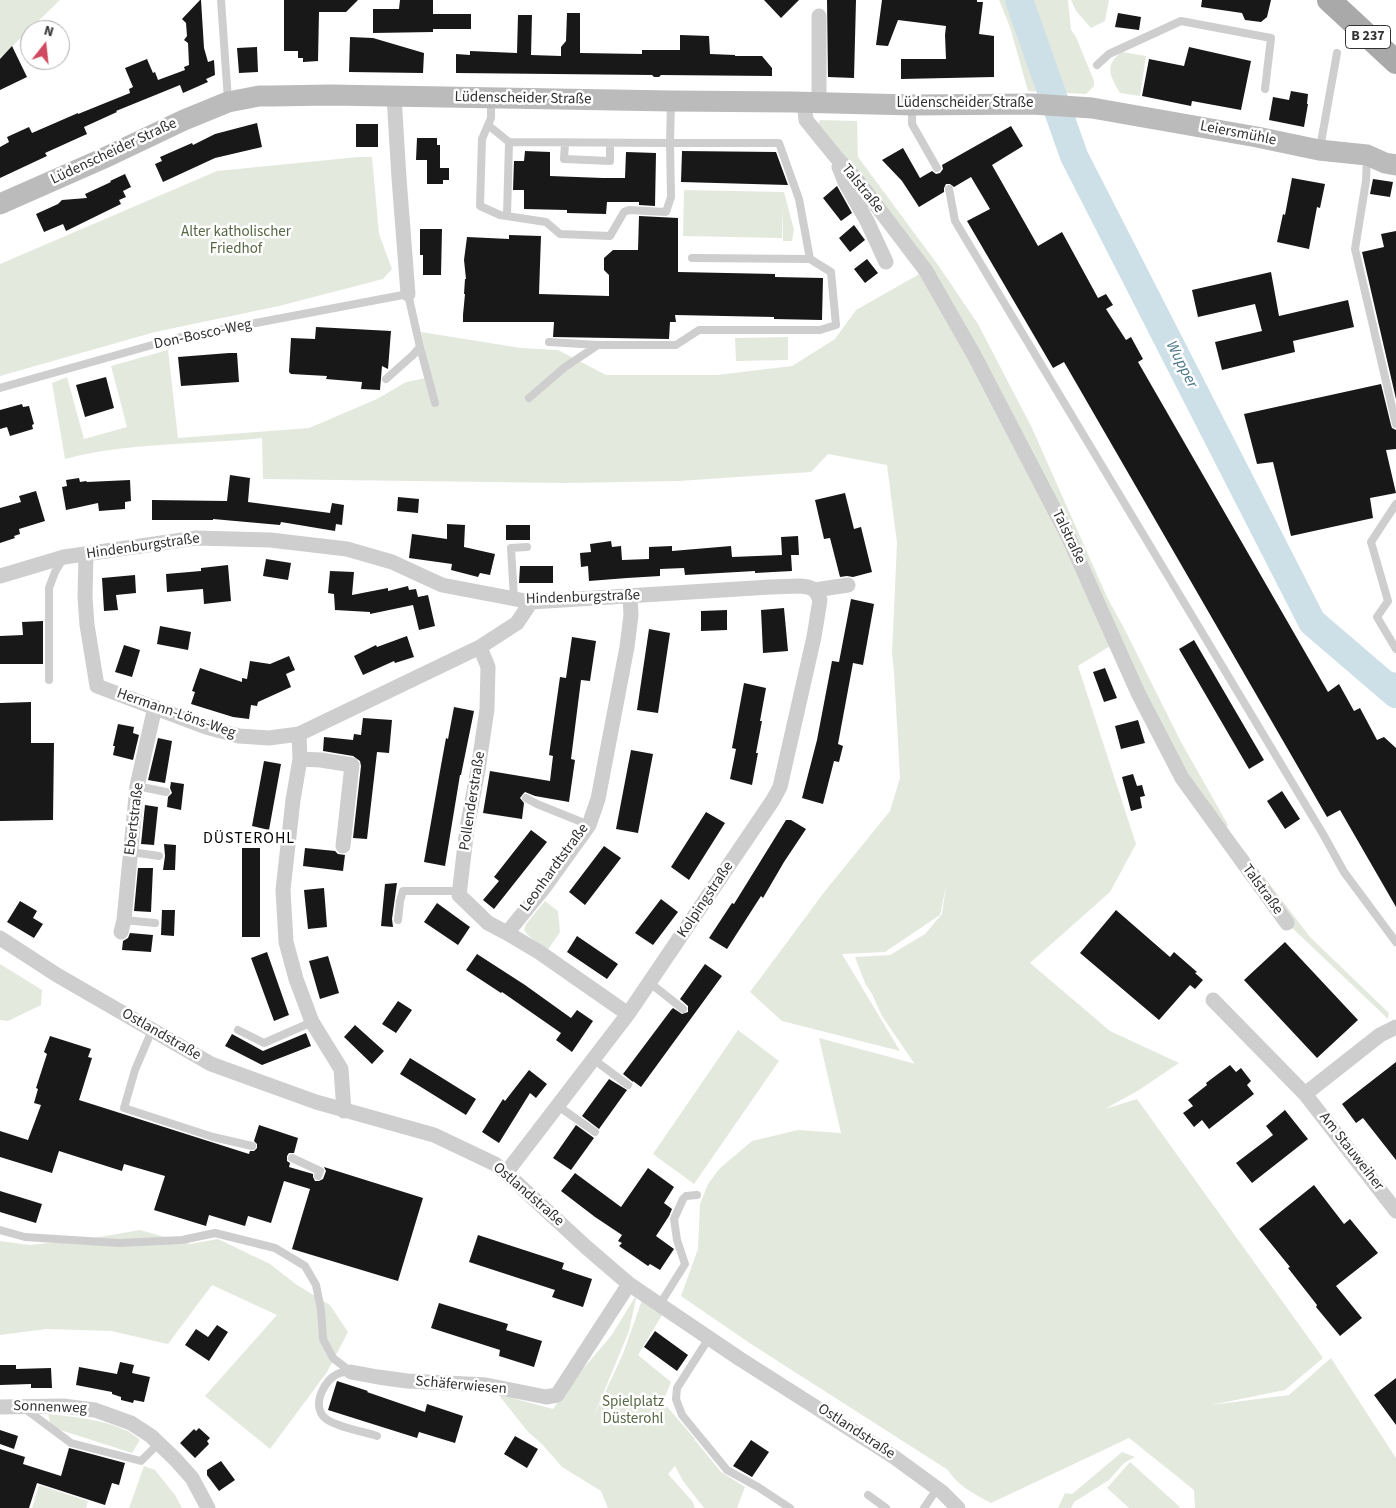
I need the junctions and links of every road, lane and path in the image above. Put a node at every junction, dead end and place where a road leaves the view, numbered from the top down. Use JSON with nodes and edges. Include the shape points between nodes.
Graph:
{"nodes":[{"id":1,"x":221,"y":0,"type":"edge"},
{"id":2,"x":1329,"y":0,"type":"edge"},
{"id":3,"x":819,"y":16,"type":"dead end"},
{"id":4,"x":1337,"y":53,"type":"dead end"},
{"id":5,"x":1396,"y":62,"type":"edge"},
{"id":6,"x":1098,"y":65,"type":"dead end"},
{"id":7,"x":1265,"y":89,"type":"dead end"},
{"id":8,"x":394,"y":96,"type":"junction"},
{"id":9,"x":491,"y":98,"type":"junction"},
{"id":10,"x":228,"y":102,"type":"junction"},
{"id":11,"x":671,"y":102,"type":"junction"},
{"id":12,"x":812,"y":102,"type":"junction"},
{"id":13,"x":912,"y":105,"type":"junction"},
{"id":14,"x":1101,"y":110,"type":"joint"},
{"id":15,"x":488,"y":125,"type":"junction"},
{"id":16,"x":509,"y":142,"type":"junction"},
{"id":17,"x":565,"y":143,"type":"junction"},
{"id":18,"x":610,"y":143,"type":"junction"},
{"id":19,"x":670,"y":143,"type":"junction"},
{"id":20,"x":1319,"y":150,"type":"junction"},
{"id":21,"x":1396,"y":150,"type":"edge"},
{"id":22,"x":1367,"y":155,"type":"junction"},
{"id":23,"x":836,"y":158,"type":"junction"},
{"id":24,"x":1396,"y":164,"type":"edge"},
{"id":25,"x":937,"y":168,"type":"dead end"},
{"id":26,"x":949,"y":189,"type":"dead end"},
{"id":27,"x":0,"y":204,"type":"edge"},
{"id":28,"x":507,"y":216,"type":"junction"},
{"id":29,"x":692,"y":258,"type":"dead end"},
{"id":30,"x":810,"y":259,"type":"junction"},
{"id":31,"x":886,"y":262,"type":"dead end"},
{"id":32,"x":408,"y":294,"type":"junction"},
{"id":33,"x":549,"y":342,"type":"dead end"},
{"id":34,"x":598,"y":345,"type":"junction"},
{"id":35,"x":420,"y":347,"type":"junction"},
{"id":36,"x":386,"y":380,"type":"dead end"},
{"id":37,"x":0,"y":388,"type":"edge"},
{"id":38,"x":529,"y":398,"type":"dead end"},
{"id":39,"x":435,"y":403,"type":"dead end"},
{"id":40,"x":1396,"y":424,"type":"edge"},
{"id":41,"x":1396,"y":504,"type":"edge"},
{"id":42,"x":526,"y":547,"type":"dead end"},
{"id":43,"x":86,"y":554,"type":"junction"},
{"id":44,"x":64,"y":557,"type":"junction"},
{"id":45,"x":0,"y":576,"type":"edge"},
{"id":46,"x":848,"y":585,"type":"dead end"},
{"id":47,"x":814,"y":590,"type":"junction"},
{"id":48,"x":630,"y":597,"type":"junction"},
{"id":49,"x":514,"y":599,"type":"junction"},
{"id":50,"x":531,"y":602,"type":"junction"},
{"id":51,"x":480,"y":647,"type":"junction"},
{"id":52,"x":1396,"y":649,"type":"edge"},
{"id":53,"x":49,"y":680,"type":"dead end"},
{"id":54,"x":155,"y":707,"type":"junction"},
{"id":55,"x":299,"y":734,"type":"junction"},
{"id":56,"x":300,"y":759,"type":"junction"},
{"id":57,"x":137,"y":786,"type":"junction"},
{"id":58,"x":166,"y":792,"type":"dead end"},
{"id":59,"x":526,"y":798,"type":"dead end"},
{"id":60,"x":589,"y":825,"type":"junction"},
{"id":61,"x":343,"y":846,"type":"dead end"},
{"id":62,"x":131,"y":852,"type":"junction"},
{"id":63,"x":159,"y":856,"type":"dead end"},
{"id":64,"x":460,"y":891,"type":"junction"},
{"id":65,"x":398,"y":920,"type":"dead end"},
{"id":66,"x":155,"y":923,"type":"dead end"},
{"id":67,"x":1287,"y":923,"type":"dead end"},
{"id":68,"x":122,"y":926,"type":"joint"},
{"id":69,"x":507,"y":933,"type":"junction"},
{"id":70,"x":0,"y":938,"type":"edge"},
{"id":71,"x":1396,"y":942,"type":"edge"},
{"id":72,"x":650,"y":984,"type":"junction"},
{"id":73,"x":1213,"y":1000,"type":"dead end"},
{"id":74,"x":683,"y":1008,"type":"dead end"},
{"id":75,"x":628,"y":1014,"type":"junction"},
{"id":76,"x":312,"y":1022,"type":"junction"},
{"id":77,"x":1396,"y":1026,"type":"edge"},
{"id":78,"x":152,"y":1030,"type":"junction"},
{"id":79,"x":238,"y":1030,"type":"dead end"},
{"id":80,"x":593,"y":1059,"type":"junction"},
{"id":81,"x":628,"y":1085,"type":"dead end"},
{"id":82,"x":1305,"y":1094,"type":"junction"},
{"id":83,"x":558,"y":1106,"type":"junction"},
{"id":84,"x":344,"y":1111,"type":"junction"},
{"id":85,"x":595,"y":1132,"type":"dead end"},
{"id":86,"x":252,"y":1146,"type":"dead end"},
{"id":87,"x":292,"y":1158,"type":"dead end"},
{"id":88,"x":506,"y":1172,"type":"junction"},
{"id":89,"x":318,"y":1176,"type":"dead end"},
{"id":90,"x":697,"y":1195,"type":"dead end"},
{"id":91,"x":1396,"y":1211,"type":"edge"},
{"id":92,"x":0,"y":1230,"type":"edge"},
{"id":93,"x":630,"y":1284,"type":"junction"},
{"id":94,"x":660,"y":1304,"type":"junction"},
{"id":95,"x":709,"y":1338,"type":"junction"},
{"id":96,"x":352,"y":1372,"type":"junction"},
{"id":97,"x":0,"y":1407,"type":"edge"},
{"id":98,"x":22,"y":1407,"type":"junction"},
{"id":99,"x":377,"y":1436,"type":"dead end"},
{"id":100,"x":159,"y":1443,"type":"junction"},
{"id":101,"x":938,"y":1489,"type":"junction"},
{"id":102,"x":868,"y":1495,"type":"dead end"},
{"id":103,"x":208,"y":1508,"type":"edge"},
{"id":104,"x":790,"y":1508,"type":"edge"},
{"id":105,"x":886,"y":1508,"type":"edge"},
{"id":106,"x":924,"y":1508,"type":"edge"},
{"id":107,"x":958,"y":1508,"type":"edge"}],
"edges":[{"from":1,"to":10,"type":"lane"},
{"from":2,"to":5,"type":"main road","number":"B 237"},
{"from":3,"to":12,"type":"street"},
{"from":4,"to":20,"type":"lane"},
{"from":6,"to":7,"type":"lane","via":[[1109,54],[1181,22],[1271,38]]},
{"from":8,"to":9,"type":"main road","name":"Lüdenscheider Straße"},
{"from":8,"to":10,"type":"main road","name":"Lüdenscheider Straße","via":[[259,96]]},
{"from":8,"to":32,"type":"street"},
{"from":9,"to":11,"type":"main road","name":"Lüdenscheider Straße"},
{"from":9,"to":15,"type":"lane"},
{"from":10,"to":27,"type":"main road","name":"Lüdenscheider Straße"},
{"from":11,"to":12,"type":"main road","name":"Lüdenscheider Straße"},
{"from":11,"to":19,"type":"lane"},
{"from":12,"to":13,"type":"main road","name":"Lüdenscheider Straße"},
{"from":12,"to":23,"type":"street","name":"Talstraße","via":[[806,120]]},
{"from":13,"to":14,"type":"main road","name":"Lüdenscheider Straße","via":[[1032,104]]},
{"from":13,"to":25,"type":"lane","via":[[912,124]]},
{"from":14,"to":20,"type":"main road","name":"Leiersmühle"},
{"from":15,"to":16,"type":"lane"},
{"from":15,"to":28,"type":"lane","via":[[482,139],[480,206]]},
{"from":16,"to":17,"type":"lane"},
{"from":16,"to":28,"type":"lane"},
{"from":17,"to":18,"type":"lane"},
{"from":17,"to":18,"type":"lane","via":[[564,159],[610,161]]},
{"from":18,"to":19,"type":"lane"},
{"from":19,"to":28,"type":"lane","via":[[671,197],[666,212],[624,212],[610,236],[560,234],[546,222]]},
{"from":19,"to":30,"type":"lane","via":[[779,143],[799,199]]},
{"from":20,"to":22,"type":"main road","name":"Leiersmühle"},
{"from":21,"to":22,"type":"main road","name":"Leiersmühle"},
{"from":22,"to":24,"type":"main road","name":"Leiersmühle"},
{"from":22,"to":40,"type":"lane","via":[[1355,249]]},
{"from":23,"to":31,"type":"street","name":"Talstraße"},
{"from":23,"to":67,"type":"street","name":"Talstraße","via":[[857,180],[931,279],[1067,534],[1138,693],[1182,778],[1231,841]]},
{"from":26,"to":71,"type":"lane","via":[[955,221],[1344,872]]},
{"from":29,"to":30,"type":"lane"},
{"from":30,"to":34,"type":"lane","via":[[831,272],[836,325],[820,330],[699,330],[676,345]]},
{"from":32,"to":35,"type":"lane"},
{"from":32,"to":37,"type":"lane","name":"Don-Bosco-Weg","via":[[177,338]]},
{"from":33,"to":34,"type":"lane"},
{"from":34,"to":38,"type":"lane","via":[[565,367]]},
{"from":35,"to":36,"type":"lane"},
{"from":35,"to":39,"type":"lane"},
{"from":41,"to":52,"type":"lane","via":[[1371,542],[1388,601],[1376,617]]},
{"from":42,"to":49,"type":"lane","via":[[512,548]]},
{"from":43,"to":44,"type":"street","name":"Hindenburgstraße"},
{"from":43,"to":49,"type":"street","name":"Hindenburgstraße","via":[[196,538],[270,540],[347,549],[392,562],[442,585]]},
{"from":43,"to":54,"type":"street","name":"Hermann-Löns-Weg","via":[[87,624],[97,686]]},
{"from":44,"to":45,"type":"street","name":"Hindenburgstraße"},
{"from":44,"to":53,"type":"lane","via":[[49,588]]},
{"from":46,"to":47,"type":"street","name":"Hindenburgstraße"},
{"from":47,"to":48,"type":"street","name":"Hindenburgstraße","via":[[800,586],[770,587]]},
{"from":47,"to":72,"type":"street","name":"Kolpingstraße","via":[[820,600],[814,637],[780,787]]},
{"from":48,"to":50,"type":"street","name":"Hindenburgstraße"},
{"from":48,"to":60,"type":"street","name":"Leonhardtstraße","via":[[628,644],[598,799]]},
{"from":49,"to":50,"type":"street","name":"Hindenburgstraße"},
{"from":50,"to":51,"type":"street","name":"Hermann-Löns-Weg","via":[[517,623]]},
{"from":51,"to":55,"type":"street","name":"Hermann-Löns-Weg"},
{"from":51,"to":64,"type":"street","name":"Pollenderstraße","via":[[488,667],[487,708]]},
{"from":54,"to":55,"type":"street","name":"Hermann-Löns-Weg","via":[[239,736],[269,738]]},
{"from":54,"to":57,"type":"street","name":"Ebertstraße"},
{"from":55,"to":56,"type":"street"},
{"from":56,"to":61,"type":"street","via":[[352,765]]},
{"from":56,"to":76,"type":"street","via":[[283,890],[286,942]]},
{"from":57,"to":58,"type":"lane"},
{"from":57,"to":62,"type":"street","name":"Ebertstraße"},
{"from":59,"to":60,"type":"lane"},
{"from":60,"to":69,"type":"street","name":"Leonhardtstraße"},
{"from":62,"to":63,"type":"lane"},
{"from":62,"to":68,"type":"street","name":"Ebertstraße"},
{"from":64,"to":65,"type":"lane","via":[[403,891]]},
{"from":64,"to":69,"type":"street","via":[[459,895],[488,923]]},
{"from":66,"to":68,"type":"lane"},
{"from":69,"to":75,"type":"street"},
{"from":70,"to":78,"type":"street","name":"Ostlandstraße","via":[[56,975]]},
{"from":72,"to":74,"type":"lane"},
{"from":72,"to":75,"type":"street","name":"Kolpingstraße"},
{"from":73,"to":82,"type":"street","name":"Am Stauweiher"},
{"from":75,"to":80,"type":"street","name":"Kolpingstraße"},
{"from":76,"to":79,"type":"lane","via":[[264,1043]]},
{"from":76,"to":84,"type":"street","via":[[341,1069]]},
{"from":77,"to":82,"type":"street"},
{"from":78,"to":84,"type":"street","name":"Ostlandstraße","via":[[210,1064]]},
{"from":78,"to":86,"type":"lane","via":[[124,1108]]},
{"from":80,"to":81,"type":"lane"},
{"from":80,"to":83,"type":"street","name":"Kolpingstraße"},
{"from":82,"to":91,"type":"street","name":"Am Stauweiher"},
{"from":83,"to":85,"type":"lane"},
{"from":83,"to":88,"type":"street","name":"Kolpingstraße"},
{"from":84,"to":88,"type":"street","name":"Ostlandstraße","via":[[434,1136]]},
{"from":87,"to":89,"type":"lane","via":[[320,1170]]},
{"from":88,"to":93,"type":"street","name":"Ostlandstraße"},
{"from":90,"to":94,"type":"lane","via":[[686,1196],[674,1218],[685,1264]]},
{"from":92,"to":96,"type":"lane","via":[[25,1238],[119,1243],[182,1240],[215,1233],[275,1248],[305,1266],[316,1285],[323,1339],[333,1358]]},
{"from":93,"to":94,"type":"street","name":"Ostlandstraße"},
{"from":93,"to":96,"type":"street","name":"Schäferwiesen","via":[[557,1395]]},
{"from":94,"to":95,"type":"street","name":"Ostlandstraße"},
{"from":95,"to":101,"type":"street","name":"Ostlandstraße","via":[[883,1449]]},
{"from":95,"to":104,"type":"lane","via":[[677,1388],[676,1399],[682,1415],[727,1470]]},
{"from":96,"to":99,"type":"lane","via":[[330,1378],[324,1386],[320,1412],[332,1423]]},
{"from":97,"to":98,"type":"street","name":"Sonnenweg"},
{"from":98,"to":100,"type":"street","name":"Sonnenweg","via":[[63,1406],[95,1410],[131,1423]]},
{"from":98,"to":100,"type":"lane","via":[[71,1443],[141,1461]]},
{"from":100,"to":103,"type":"street","name":"Sonnenweg","via":[[192,1478]]},
{"from":101,"to":106,"type":"lane"},
{"from":101,"to":107,"type":"street","name":"Ostlandstraße"},
{"from":102,"to":105,"type":"lane"}]}
